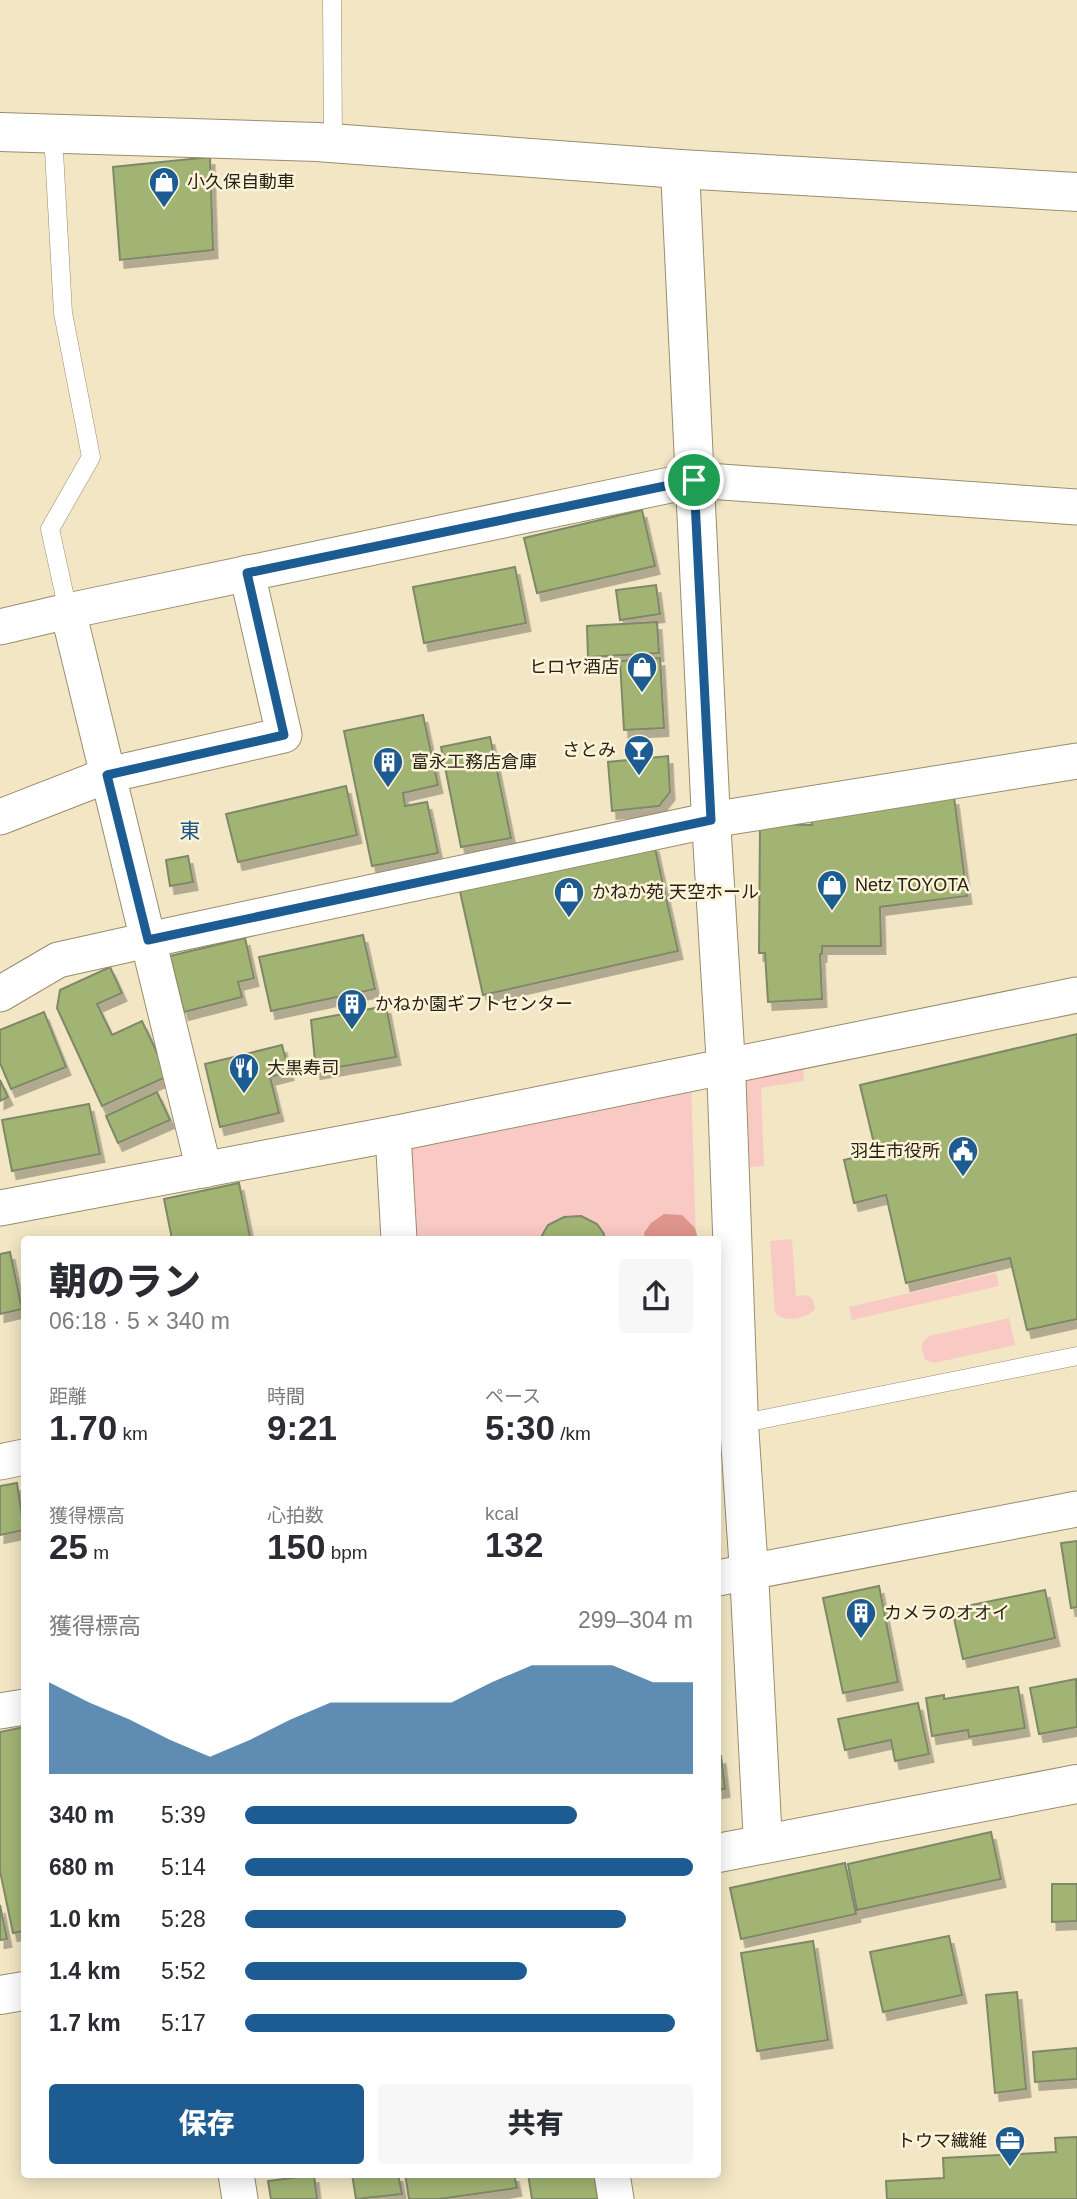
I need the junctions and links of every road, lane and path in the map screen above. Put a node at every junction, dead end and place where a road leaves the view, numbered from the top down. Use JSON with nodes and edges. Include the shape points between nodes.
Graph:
{"nodes":[{"id":1,"x":332,"y":0,"type":"edge"},
{"id":2,"x":0,"y":132,"type":"edge"},
{"id":3,"x":53,"y":133,"type":"junction"},
{"id":4,"x":333,"y":143,"type":"junction"},
{"id":5,"x":680,"y":169,"type":"junction"},
{"id":6,"x":1077,"y":192,"type":"edge"},
{"id":7,"x":694,"y":480,"type":"junction"},
{"id":8,"x":1077,"y":507,"type":"edge"},
{"id":9,"x":247,"y":573,"type":"junction"},
{"id":10,"x":68,"y":611,"type":"junction"},
{"id":11,"x":0,"y":627,"type":"edge"},
{"id":12,"x":1077,"y":761,"type":"edge"},
{"id":13,"x":107,"y":775,"type":"junction"},
{"id":14,"x":0,"y":817,"type":"edge"},
{"id":15,"x":711,"y":820,"type":"junction"},
{"id":16,"x":148,"y":940,"type":"junction"},
{"id":17,"x":0,"y":994,"type":"edge"},
{"id":18,"x":1077,"y":995,"type":"edge"},
{"id":19,"x":726,"y":1066,"type":"junction"},
{"id":20,"x":393,"y":1134,"type":"junction"},
{"id":21,"x":204,"y":1170,"type":"junction"},
{"id":22,"x":0,"y":1208,"type":"edge"},
{"id":23,"x":399,"y":1236,"type":"edge"},
{"id":24,"x":1077,"y":1356,"type":"edge"},
{"id":25,"x":739,"y":1424,"type":"junction"},
{"id":26,"x":21,"y":1458,"type":"edge"},
{"id":27,"x":0,"y":1462,"type":"edge"},
{"id":28,"x":1077,"y":1509,"type":"edge"},
{"id":29,"x":733,"y":1575,"type":"edge"},
{"id":30,"x":21,"y":1708,"type":"edge"},
{"id":31,"x":0,"y":1712,"type":"edge"},
{"id":32,"x":1077,"y":1783,"type":"edge"},
{"id":33,"x":763,"y":1844,"type":"junction"},
{"id":34,"x":721,"y":1852,"type":"edge"},
{"id":35,"x":21,"y":1992,"type":"edge"},
{"id":36,"x":0,"y":1995,"type":"edge"},
{"id":37,"x":237,"y":2178,"type":"edge"},
{"id":38,"x":613,"y":2178,"type":"edge"},
{"id":39,"x":240,"y":2199,"type":"edge"},
{"id":40,"x":616,"y":2199,"type":"edge"}],
"edges":[{"from":1,"to":4,"type":"lane"},
{"from":2,"to":3,"type":"street"},
{"from":3,"to":4,"type":"street"},
{"from":3,"to":10,"type":"lane","via":[[63,313],[91,457],[50,529]]},
{"from":4,"to":5,"type":"street"},
{"from":5,"to":6,"type":"street"},
{"from":5,"to":7,"type":"street"},
{"from":7,"to":8,"type":"street"},
{"from":7,"to":9,"type":"street"},
{"from":7,"to":15,"type":"street"},
{"from":9,"to":10,"type":"street"},
{"from":9,"to":13,"type":"street","via":[[284,735]]},
{"from":10,"to":11,"type":"street"},
{"from":10,"to":13,"type":"street"},
{"from":12,"to":15,"type":"street"},
{"from":13,"to":14,"type":"street"},
{"from":13,"to":16,"type":"street"},
{"from":15,"to":16,"type":"street"},
{"from":15,"to":19,"type":"street"},
{"from":16,"to":17,"type":"street","via":[[58,960]]},
{"from":16,"to":21,"type":"street"},
{"from":18,"to":19,"type":"street"},
{"from":19,"to":20,"type":"street"},
{"from":19,"to":25,"type":"street"},
{"from":20,"to":21,"type":"street"},
{"from":20,"to":23,"type":"street"},
{"from":21,"to":22,"type":"street"},
{"from":24,"to":25,"type":"lane"},
{"from":25,"to":29,"type":"street"},
{"from":26,"to":27,"type":"street"},
{"from":28,"to":29,"type":"street"},
{"from":29,"to":33,"type":"street"},
{"from":30,"to":31,"type":"street"},
{"from":32,"to":33,"type":"street"},
{"from":33,"to":34,"type":"street"},
{"from":35,"to":36,"type":"street"},
{"from":37,"to":39,"type":"street"},
{"from":38,"to":40,"type":"street"}]}
